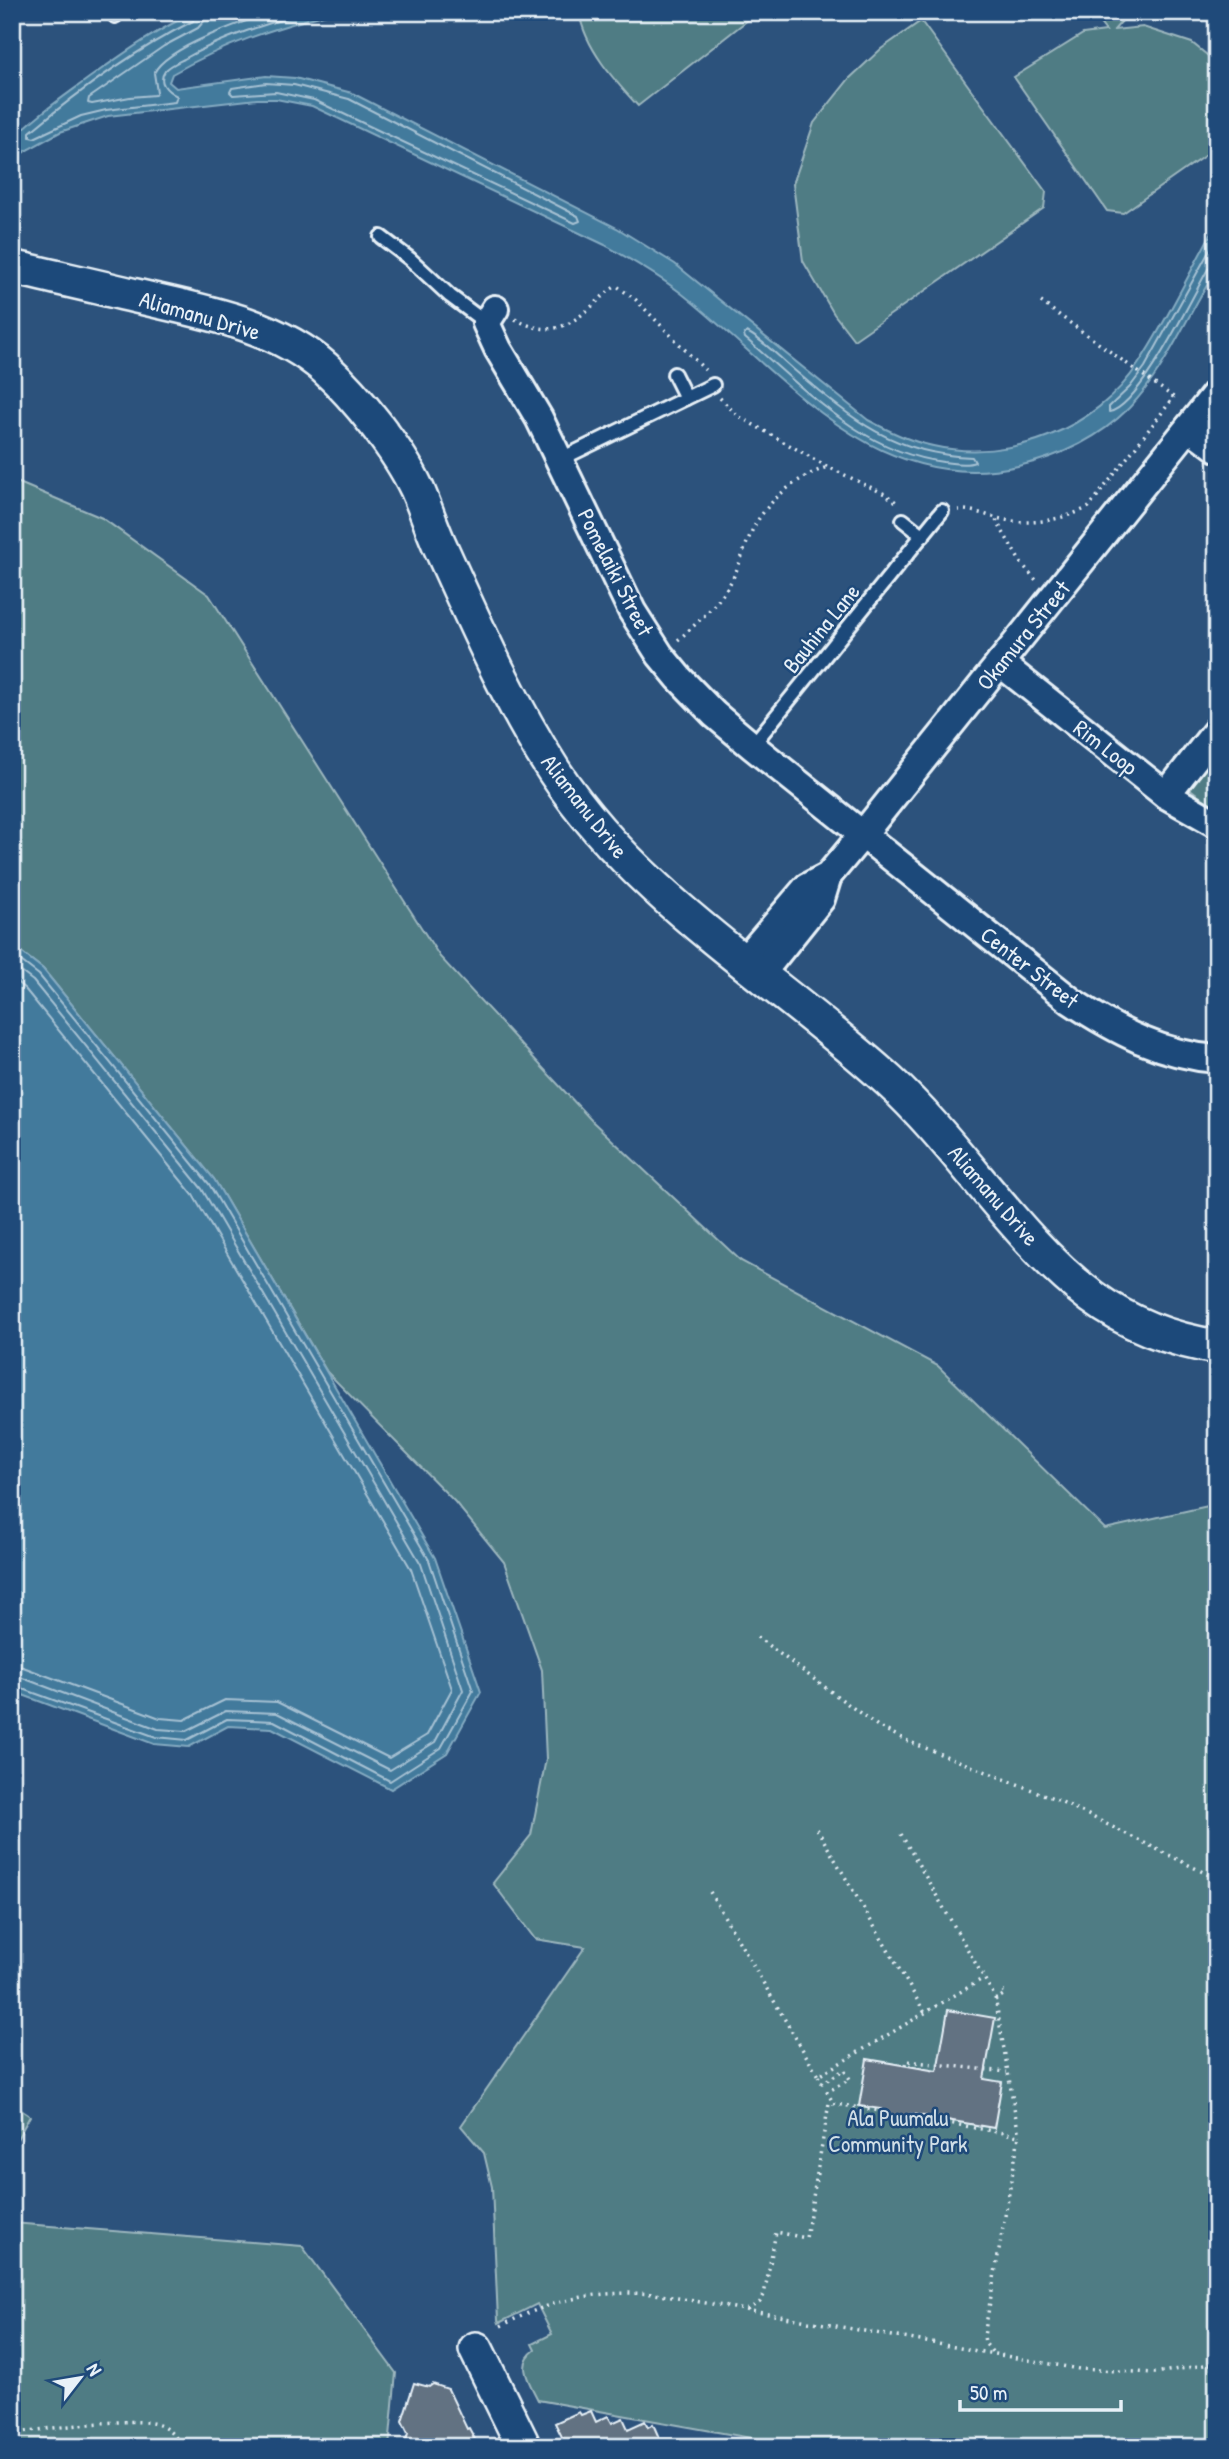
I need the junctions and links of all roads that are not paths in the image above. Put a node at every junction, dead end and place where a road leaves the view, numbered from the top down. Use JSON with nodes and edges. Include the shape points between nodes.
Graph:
{"nodes":[{"id":1,"x":381,"y":237,"type":"dead end"},
{"id":2,"x":12,"y":267,"type":"edge"},
{"id":3,"x":491,"y":316,"type":"joint"},
{"id":4,"x":674,"y":374,"type":"dead end"},
{"id":5,"x":713,"y":385,"type":"road end"},
{"id":6,"x":1217,"y":393,"type":"edge"},
{"id":7,"x":686,"y":398,"type":"junction"},
{"id":8,"x":1189,"y":427,"type":"junction"},
{"id":9,"x":1217,"y":448,"type":"edge"},
{"id":10,"x":559,"y":460,"type":"junction"},
{"id":11,"x":942,"y":511,"type":"road end"},
{"id":12,"x":904,"y":520,"type":"dead end"},
{"id":13,"x":923,"y":536,"type":"junction"},
{"id":14,"x":1000,"y":663,"type":"junction"},
{"id":15,"x":1217,"y":730,"type":"edge"},
{"id":16,"x":752,"y":746,"type":"junction"},
{"id":17,"x":1166,"y":795,"type":"junction"},
{"id":18,"x":1217,"y":824,"type":"edge"},
{"id":19,"x":863,"y":834,"type":"junction"},
{"id":20,"x":753,"y":967,"type":"junction"},
{"id":21,"x":1217,"y":1059,"type":"edge"},
{"id":22,"x":1217,"y":1347,"type":"edge"},
{"id":23,"x":475,"y":2349,"type":"dead end"},
{"id":24,"x":524,"y":2447,"type":"edge"}],
"edges":[{"from":1,"to":3,"type":"lane","name":"Pomelaiki Street","via":[[450,296]]},
{"from":2,"to":20,"type":"street","name":"Aliamanu Drive","via":[[211,313],[288,343],[326,369],[365,409],[415,486],[504,682],[569,793],[658,892]]},
{"from":3,"to":10,"type":"street","name":"Pomelaiki Street","via":[[498,349]]},
{"from":4,"to":7,"type":"lane"},
{"from":5,"to":7,"type":"lane"},
{"from":6,"to":8,"type":"street","name":"Okamura Street"},
{"from":7,"to":10,"type":"lane"},
{"from":8,"to":9,"type":"street"},
{"from":8,"to":14,"type":"street","name":"Okamura Street"},
{"from":10,"to":16,"type":"street","name":"Pomelaiki Street","via":[[646,635],[696,696]]},
{"from":11,"to":13,"type":"lane","name":"Bauhina Lane"},
{"from":12,"to":13,"type":"lane"},
{"from":13,"to":16,"type":"lane","name":"Bauhina Lane"},
{"from":14,"to":17,"type":"street","name":"Rim Loop"},
{"from":14,"to":19,"type":"street","name":"Okamura Street"},
{"from":15,"to":17,"type":"street"},
{"from":16,"to":19,"type":"street","name":"Pomelaiki Street"},
{"from":17,"to":18,"type":"street","name":"Rim Loop"},
{"from":19,"to":20,"type":"street","name":"Okamura Street","via":[[828,876],[821,899]]},
{"from":19,"to":21,"type":"street","name":"Center Street","via":[[1061,992],[1112,1027],[1161,1049]]},
{"from":20,"to":22,"type":"street","name":"Aliamanu Drive","via":[[939,1130],[1068,1278],[1136,1324],[1168,1338]]},
{"from":23,"to":24,"type":"street"}]}
